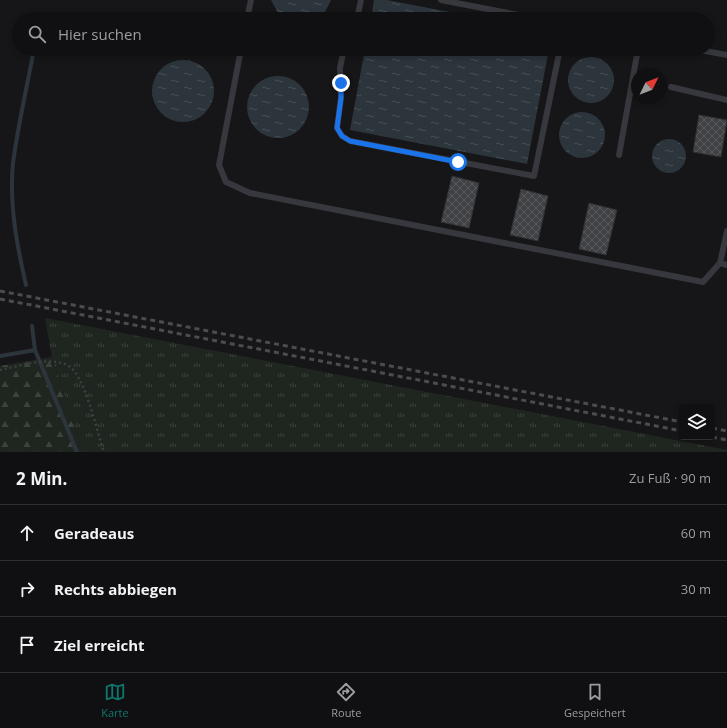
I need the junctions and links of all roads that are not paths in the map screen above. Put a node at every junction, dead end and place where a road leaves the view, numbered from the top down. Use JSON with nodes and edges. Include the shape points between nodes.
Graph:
{"nodes":[{"id":1,"x":250,"y":0,"type":"edge"},
{"id":2,"x":361,"y":0,"type":"edge"},
{"id":3,"x":441,"y":0,"type":"edge"},
{"id":4,"x":248,"y":12,"type":"edge"},
{"id":5,"x":358,"y":12,"type":"edge"},
{"id":6,"x":503,"y":12,"type":"edge"},
{"id":7,"x":715,"y":53,"type":"edge"},
{"id":8,"x":727,"y":55,"type":"edge"},
{"id":9,"x":240,"y":56,"type":"edge"},
{"id":10,"x":343,"y":56,"type":"edge"},
{"id":11,"x":559,"y":56,"type":"edge"},
{"id":12,"x":637,"y":56,"type":"edge"},
{"id":13,"x":671,"y":87,"type":"dead end"},
{"id":14,"x":727,"y":100,"type":"edge"},
{"id":15,"x":618,"y":155,"type":"dead end"},
{"id":16,"x":727,"y":231,"type":"edge"},
{"id":17,"x":724,"y":264,"type":"edge"}],
"edges":[{"from":1,"to":4,"type":"lane"},
{"from":2,"to":5,"type":"lane"},
{"from":3,"to":6,"type":"lane"},
{"from":7,"to":8,"type":"lane"},
{"from":9,"to":17,"type":"lane","via":[[219,165],[226,182],[250,193],[703,282]]},
{"from":10,"to":11,"type":"lane","via":[[337,128],[342,136],[350,141],[534,176]]},
{"from":12,"to":15,"type":"lane"},
{"from":13,"to":14,"type":"lane"},
{"from":16,"to":17,"type":"lane"}]}
